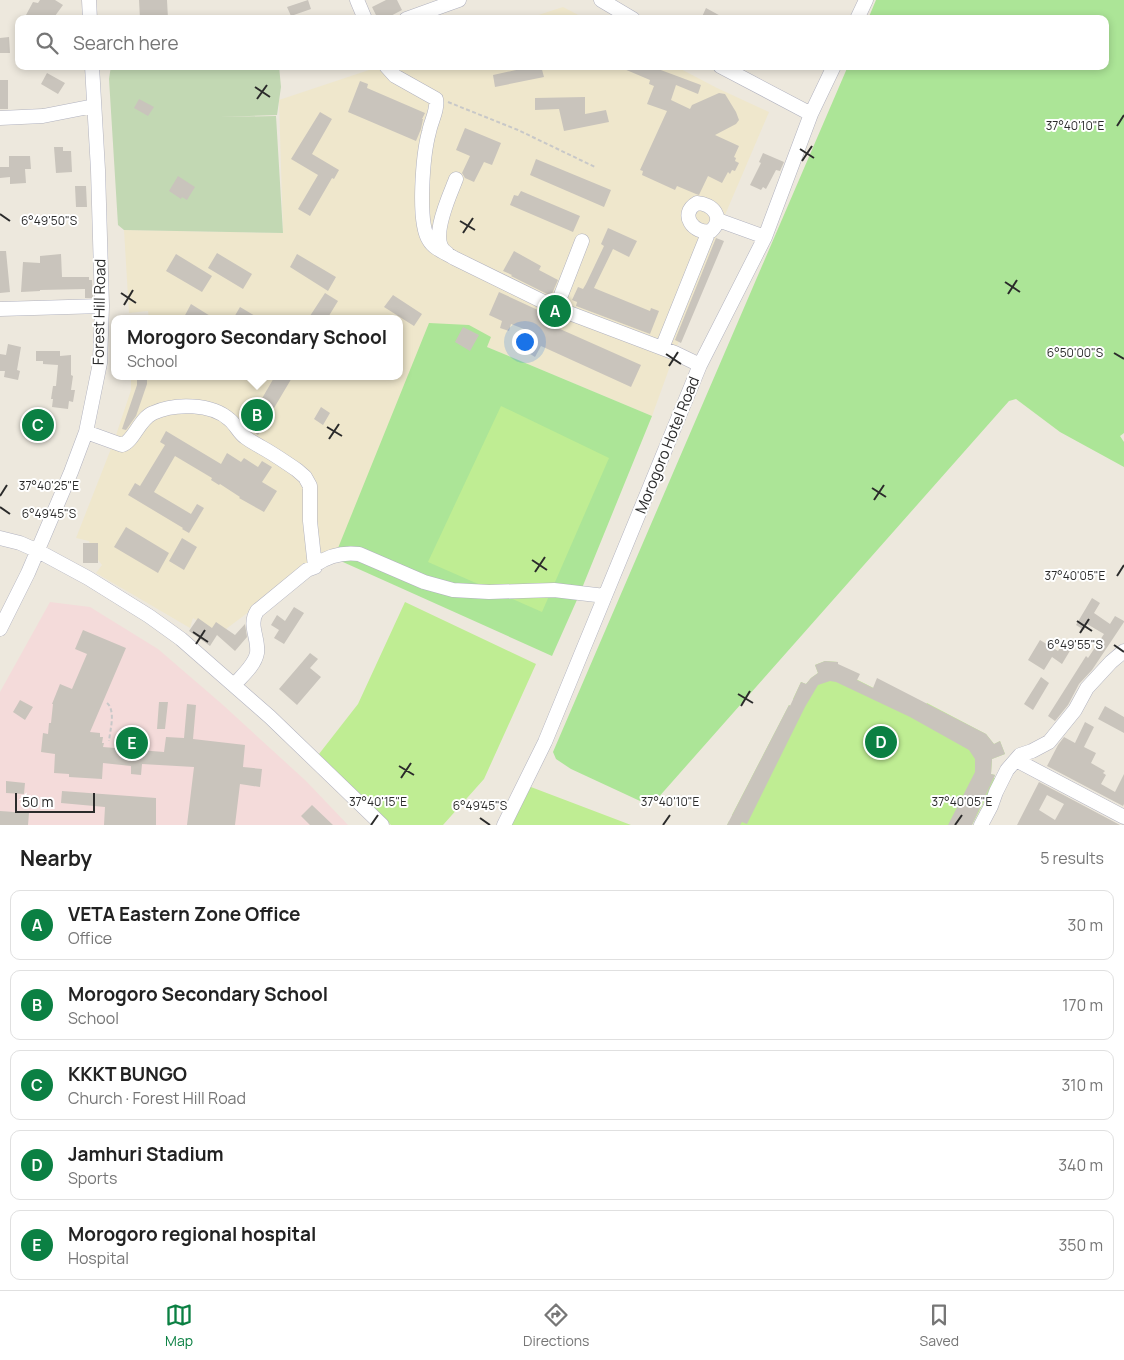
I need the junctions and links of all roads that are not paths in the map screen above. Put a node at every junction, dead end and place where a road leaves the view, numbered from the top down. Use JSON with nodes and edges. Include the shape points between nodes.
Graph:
{"nodes":[{"id":1,"x":89,"y":0,"type":"edge"},
{"id":2,"x":357,"y":0,"type":"edge"},
{"id":3,"x":459,"y":0,"type":"edge"},
{"id":4,"x":601,"y":0,"type":"edge"},
{"id":5,"x":866,"y":0,"type":"edge"},
{"id":6,"x":90,"y":15,"type":"edge"},
{"id":7,"x":363,"y":15,"type":"edge"},
{"id":8,"x":417,"y":15,"type":"edge"},
{"id":9,"x":626,"y":15,"type":"edge"},
{"id":10,"x":859,"y":15,"type":"edge"},
{"id":11,"x":92,"y":70,"type":"edge"},
{"id":12,"x":390,"y":70,"type":"edge"},
{"id":13,"x":728,"y":70,"type":"edge"},
{"id":14,"x":832,"y":70,"type":"edge"},
{"id":15,"x":94,"y":106,"type":"junction"},
{"id":16,"x":811,"y":114,"type":"junction"},
{"id":17,"x":0,"y":118,"type":"edge"},
{"id":18,"x":456,"y":179,"type":"dead end"},
{"id":19,"x":765,"y":237,"type":"junction"},
{"id":20,"x":582,"y":241,"type":"dead end"},
{"id":21,"x":454,"y":258,"type":"junction"},
{"id":22,"x":102,"y":306,"type":"junction"},
{"id":23,"x":556,"y":308,"type":"junction"},
{"id":24,"x":0,"y":309,"type":"edge"},
{"id":25,"x":662,"y":348,"type":"junction"},
{"id":26,"x":700,"y":365,"type":"junction"},
{"id":27,"x":86,"y":432,"type":"junction"},
{"id":28,"x":0,"y":538,"type":"edge"},
{"id":29,"x":38,"y":551,"type":"junction"},
{"id":30,"x":315,"y":567,"type":"junction"},
{"id":31,"x":605,"y":596,"type":"junction"},
{"id":32,"x":0,"y":629,"type":"edge"},
{"id":33,"x":1124,"y":651,"type":"edge"},
{"id":34,"x":234,"y":685,"type":"junction"},
{"id":35,"x":1016,"y":760,"type":"junction"},
{"id":36,"x":1123,"y":815,"type":"edge"},
{"id":37,"x":382,"y":825,"type":"edge"},
{"id":38,"x":504,"y":825,"type":"edge"},
{"id":39,"x":981,"y":825,"type":"edge"}],
"edges":[{"from":1,"to":6,"type":"street"},
{"from":2,"to":7,"type":"street"},
{"from":3,"to":8,"type":"street"},
{"from":4,"to":9,"type":"street"},
{"from":5,"to":10,"type":"street"},
{"from":11,"to":15,"type":"street","name":"Forest Hill Road"},
{"from":12,"to":21,"type":"street","via":[[436,98],[437,106],[424,159],[423,215],[430,242]]},
{"from":13,"to":16,"type":"street"},
{"from":14,"to":16,"type":"street","name":"Morogoro Hotel Road"},
{"from":15,"to":17,"type":"street","via":[[43,116]]},
{"from":15,"to":22,"type":"street","name":"Forest Hill Road"},
{"from":16,"to":19,"type":"street","name":"Morogoro Hotel Road"},
{"from":18,"to":21,"type":"street","via":[[444,210],[439,238],[444,251]]},
{"from":19,"to":25,"type":"street","via":[[713,226]]},
{"from":19,"to":26,"type":"street","name":"Morogoro Hotel Road"},
{"from":20,"to":23,"type":"street"},
{"from":21,"to":23,"type":"street"},
{"from":22,"to":24,"type":"street"},
{"from":22,"to":27,"type":"street","name":"Forest Hill Road","via":[[100,363]]},
{"from":23,"to":25,"type":"street"},
{"from":25,"to":26,"type":"street"},
{"from":26,"to":31,"type":"street","name":"Morogoro Hotel Road"},
{"from":27,"to":29,"type":"street","name":"Forest Hill Road"},
{"from":27,"to":30,"type":"street","via":[[122,445],[143,420],[159,411],[192,406],[221,414],[243,436],[292,466],[308,482]]},
{"from":28,"to":29,"type":"street"},
{"from":29,"to":32,"type":"street","name":"Forest Hill Road"},
{"from":29,"to":34,"type":"street","via":[[149,616]]},
{"from":30,"to":31,"type":"street","via":[[323,560],[345,553],[368,557],[424,582],[453,590],[554,590]]},
{"from":30,"to":34,"type":"street","via":[[256,611],[253,622],[257,654],[252,665]]},
{"from":31,"to":38,"type":"street","name":"Morogoro Hotel Road","via":[[545,742]]},
{"from":33,"to":35,"type":"street","via":[[1087,688],[1075,710],[1049,742]]},
{"from":34,"to":37,"type":"street"},
{"from":35,"to":36,"type":"street"},
{"from":35,"to":39,"type":"street"}]}
